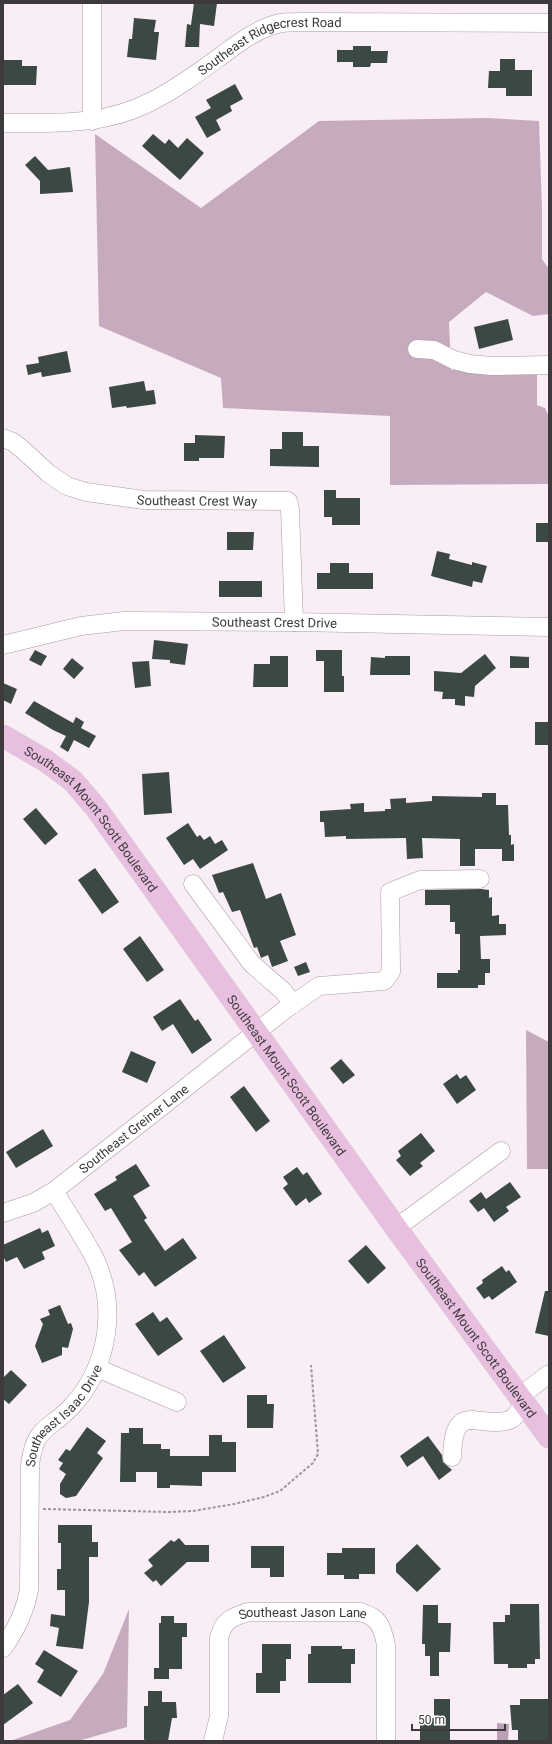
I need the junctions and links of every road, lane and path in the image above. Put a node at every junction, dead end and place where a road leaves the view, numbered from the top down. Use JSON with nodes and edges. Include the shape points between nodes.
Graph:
{"nodes":[{"id":1,"x":92,"y":3,"type":"edge"},
{"id":2,"x":549,"y":23,"type":"edge"},
{"id":3,"x":92,"y":121,"type":"junction"},
{"id":4,"x":3,"y":123,"type":"edge"},
{"id":5,"x":417,"y":349,"type":"dead end"},
{"id":6,"x":549,"y":366,"type":"edge"},
{"id":7,"x":3,"y":438,"type":"edge"},
{"id":8,"x":294,"y":622,"type":"junction"},
{"id":9,"x":549,"y":627,"type":"edge"},
{"id":10,"x":3,"y":645,"type":"edge"},
{"id":11,"x":3,"y":736,"type":"edge"},
{"id":12,"x":480,"y":879,"type":"dead end"},
{"id":13,"x":193,"y":884,"type":"dead end"},
{"id":14,"x":293,"y":1004,"type":"junction"},
{"id":15,"x":257,"y":1032,"type":"junction"},
{"id":16,"x":501,"y":1151,"type":"dead end"},
{"id":17,"x":54,"y":1192,"type":"junction"},
{"id":18,"x":3,"y":1214,"type":"edge"},
{"id":19,"x":396,"y":1228,"type":"junction"},
{"id":20,"x":311,"y":1365,"type":"dead end"},
{"id":21,"x":97,"y":1368,"type":"junction"},
{"id":22,"x":549,"y":1374,"type":"edge"},
{"id":23,"x":521,"y":1400,"type":"junction"},
{"id":24,"x":177,"y":1402,"type":"dead end"},
{"id":25,"x":549,"y":1437,"type":"edge"},
{"id":26,"x":452,"y":1457,"type":"dead end"},
{"id":27,"x":30,"y":1509,"type":"junction"},
{"id":28,"x":3,"y":1648,"type":"edge"},
{"id":29,"x":213,"y":1741,"type":"edge"},
{"id":30,"x":386,"y":1741,"type":"edge"}],
"edges":[{"from":1,"to":3,"type":"street"},
{"from":2,"to":3,"type":"street","name":"Southeast Ridgecrest Road","via":[[275,24],[254,33],[197,74],[152,102],[120,115]]},
{"from":3,"to":4,"type":"street","name":"Southeast Ridgecrest Road"},
{"from":5,"to":6,"type":"street","via":[[434,350],[454,360],[470,364]]},
{"from":7,"to":8,"type":"street","name":"Southeast Crest Way","via":[[13,442],[48,474],[67,486],[86,492],[144,500],[288,502]]},
{"from":8,"to":9,"type":"street","name":"Southeast Crest Drive"},
{"from":8,"to":10,"type":"street","name":"Southeast Crest Drive","via":[[106,623],[81,626]]},
{"from":11,"to":15,"type":"main road","name":"Southeast Mount Scott Boulevard","via":[[46,761],[73,781],[83,792]]},
{"from":12,"to":14,"type":"street","name":"Southeast Greiner Lane","via":[[420,880],[390,892],[392,967],[389,977],[379,982],[325,984]]},
{"from":13,"to":14,"type":"street","via":[[252,964],[283,991]]},
{"from":14,"to":15,"type":"street","name":"Southeast Greiner Lane"},
{"from":15,"to":17,"type":"street","name":"Southeast Greiner Lane"},
{"from":15,"to":19,"type":"main road","name":"Southeast Mount Scott Boulevard"},
{"from":16,"to":19,"type":"street"},
{"from":17,"to":18,"type":"street","name":"Southeast Greiner Lane"},
{"from":17,"to":21,"type":"street","name":"Southeast Isaac Drive","via":[[94,1259],[103,1281],[108,1318],[105,1342]]},
{"from":19,"to":23,"type":"main road","name":"Southeast Mount Scott Boulevard"},
{"from":20,"to":27,"type":"path","via":[[318,1454],[313,1463],[280,1491],[264,1497],[193,1511]]},
{"from":21,"to":24,"type":"street"},
{"from":21,"to":27,"type":"street","name":"Southeast Isaac Drive","via":[[79,1398],[45,1427],[32,1450]]},
{"from":22,"to":23,"type":"street"},
{"from":23,"to":25,"type":"main road","name":"Southeast Mount Scott Boulevard"},
{"from":23,"to":26,"type":"street","via":[[516,1416],[506,1421],[471,1420],[460,1424],[453,1437]]},
{"from":27,"to":28,"type":"street","name":"Southeast Isaac Drive","via":[[29,1590],[20,1621]]},
{"from":29,"to":30,"type":"street","name":"Southeast Jason Lane","via":[[219,1716],[220,1638],[223,1626],[232,1617],[248,1612],[360,1612],[371,1615],[379,1622],[386,1644]]}]}
